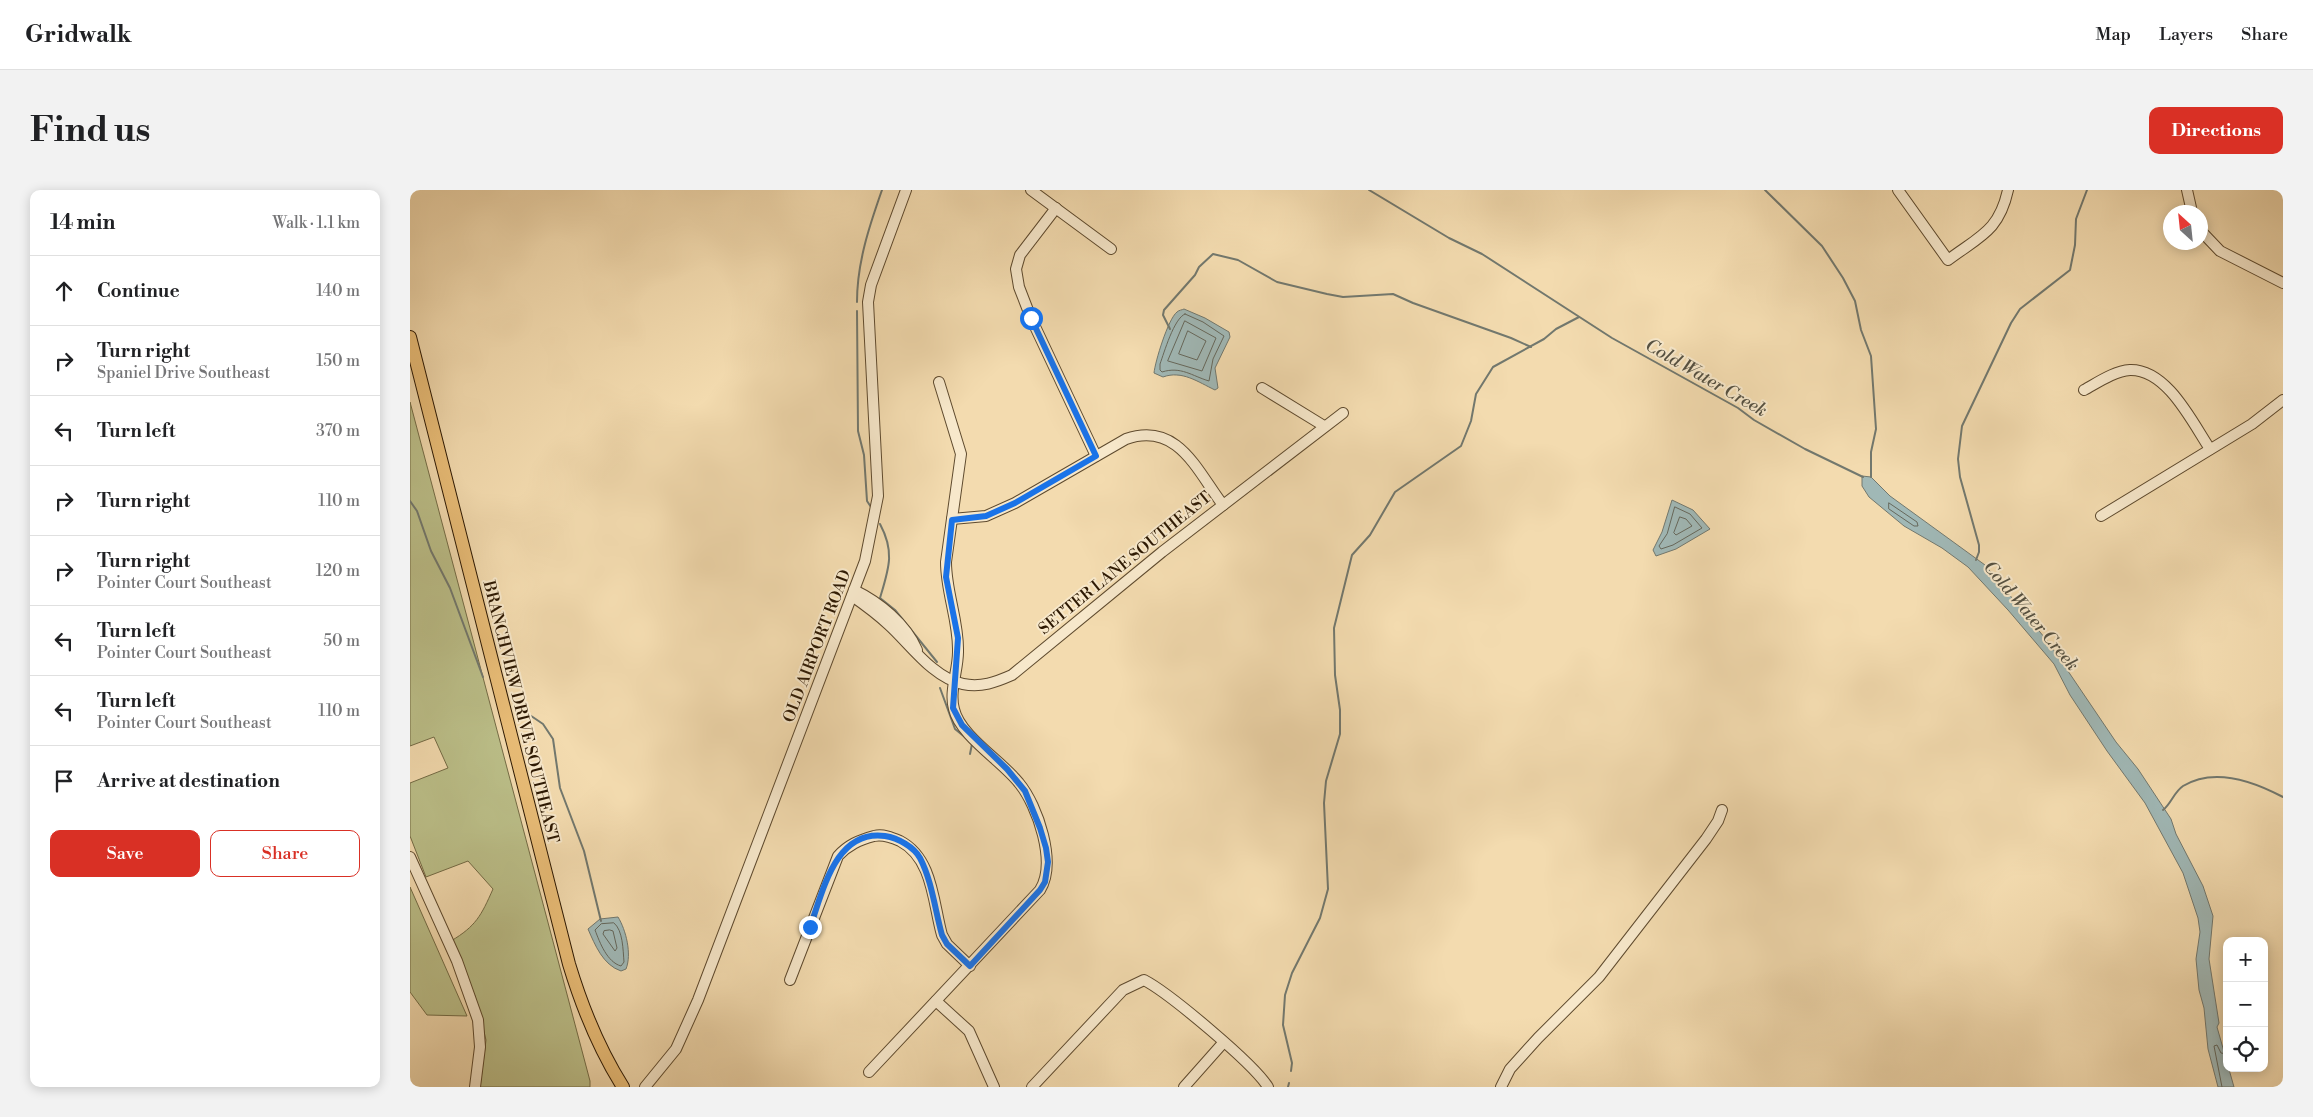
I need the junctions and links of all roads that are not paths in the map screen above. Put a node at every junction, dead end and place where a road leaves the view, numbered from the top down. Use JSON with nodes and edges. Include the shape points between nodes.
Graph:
{"nodes":[{"id":1,"x":906,"y":190,"type":"edge"},
{"id":2,"x":1030,"y":190,"type":"edge"},
{"id":3,"x":1898,"y":190,"type":"edge"},
{"id":4,"x":2008,"y":190,"type":"edge"},
{"id":5,"x":2187,"y":190,"type":"edge"},
{"id":6,"x":2190,"y":205,"type":"edge"},
{"id":7,"x":1056,"y":208,"type":"junction"},
{"id":8,"x":2208,"y":238,"type":"edge"},
{"id":9,"x":1111,"y":249,"type":"dead end"},
{"id":10,"x":2283,"y":283,"type":"edge"},
{"id":11,"x":410,"y":337,"type":"edge"},
{"id":12,"x":939,"y":382,"type":"dead end"},
{"id":13,"x":1262,"y":388,"type":"dead end"},
{"id":14,"x":2084,"y":390,"type":"dead end"},
{"id":15,"x":2283,"y":400,"type":"edge"},
{"id":16,"x":1343,"y":412,"type":"dead end"},
{"id":17,"x":1324,"y":426,"type":"junction"},
{"id":18,"x":2210,"y":449,"type":"junction"},
{"id":19,"x":1096,"y":456,"type":"junction"},
{"id":20,"x":1223,"y":505,"type":"junction"},
{"id":21,"x":2101,"y":516,"type":"dead end"},
{"id":22,"x":952,"y":520,"type":"junction"},
{"id":23,"x":853,"y":593,"type":"junction"},
{"id":24,"x":954,"y":681,"type":"junction"},
{"id":25,"x":1722,"y":810,"type":"dead end"},
{"id":26,"x":410,"y":857,"type":"edge"},
{"id":27,"x":970,"y":966,"type":"junction"},
{"id":28,"x":790,"y":980,"type":"dead end"},
{"id":29,"x":936,"y":1001,"type":"junction"},
{"id":30,"x":1223,"y":1043,"type":"junction"},
{"id":31,"x":869,"y":1072,"type":"dead end"},
{"id":32,"x":475,"y":1087,"type":"edge"},
{"id":33,"x":623,"y":1087,"type":"edge"},
{"id":34,"x":645,"y":1087,"type":"edge"},
{"id":35,"x":994,"y":1087,"type":"edge"},
{"id":36,"x":1032,"y":1087,"type":"edge"},
{"id":37,"x":1184,"y":1087,"type":"edge"},
{"id":38,"x":1268,"y":1087,"type":"edge"},
{"id":39,"x":1501,"y":1087,"type":"edge"}],
"edges":[{"from":1,"to":23,"type":"street","name":"OLD AIRPORT ROAD","via":[[871,285],[868,302],[878,496],[865,561]]},
{"from":2,"to":7,"type":"street"},
{"from":3,"to":4,"type":"street","via":[[1948,260],[1998,220],[2004,210]]},
{"from":5,"to":6,"type":"street"},
{"from":7,"to":9,"type":"street"},
{"from":7,"to":19,"type":"street","via":[[1020,255],[1016,269],[1031,318]]},
{"from":8,"to":10,"type":"street","via":[[2220,251]]},
{"from":11,"to":33,"type":"main road","name":"BRANCHVIEW DRIVE SOUTHEAST","via":[[569,964],[598,1042]]},
{"from":12,"to":22,"type":"street","via":[[961,454]]},
{"from":13,"to":17,"type":"street"},
{"from":14,"to":18,"type":"street","via":[[2130,370],[2152,375],[2168,387]]},
{"from":15,"to":18,"type":"street","via":[[2252,424]]},
{"from":16,"to":17,"type":"street","name":"SETTER LANE SOUTHEAST"},
{"from":17,"to":20,"type":"street","name":"SETTER LANE SOUTHEAST"},
{"from":18,"to":21,"type":"street"},
{"from":19,"to":20,"type":"street","via":[[1137,436],[1162,438],[1183,450]]},
{"from":19,"to":22,"type":"street","via":[[986,516]]},
{"from":20,"to":24,"type":"street","name":"SETTER LANE SOUTHEAST","via":[[1012,675],[993,684]]},
{"from":22,"to":24,"type":"street","via":[[946,577],[958,638]]},
{"from":23,"to":24,"type":"street","name":"SETTER LANE SOUTHEAST","via":[[867,596],[899,623],[911,636],[918,653],[937,671]]},
{"from":23,"to":34,"type":"street","name":"OLD AIRPORT ROAD","via":[[698,1000],[676,1049]]},
{"from":24,"to":27,"type":"street","via":[[953,708],[956,716],[1020,783],[1040,828],[1048,862],[1045,882],[1040,890]]},
{"from":25,"to":39,"type":"street","via":[[1706,840],[1600,977],[1532,1044],[1510,1069]]},
{"from":26,"to":32,"type":"street","via":[[457,961],[478,1020],[480,1047]]},
{"from":27,"to":28,"type":"street","via":[[942,935],[919,856],[891,837],[876,836],[850,845],[838,856]]},
{"from":27,"to":29,"type":"street"},
{"from":29,"to":31,"type":"street"},
{"from":29,"to":35,"type":"street","via":[[969,1031]]},
{"from":30,"to":36,"type":"street","via":[[1157,987],[1144,980],[1123,990]]},
{"from":30,"to":37,"type":"street"},
{"from":30,"to":38,"type":"street"}]}
